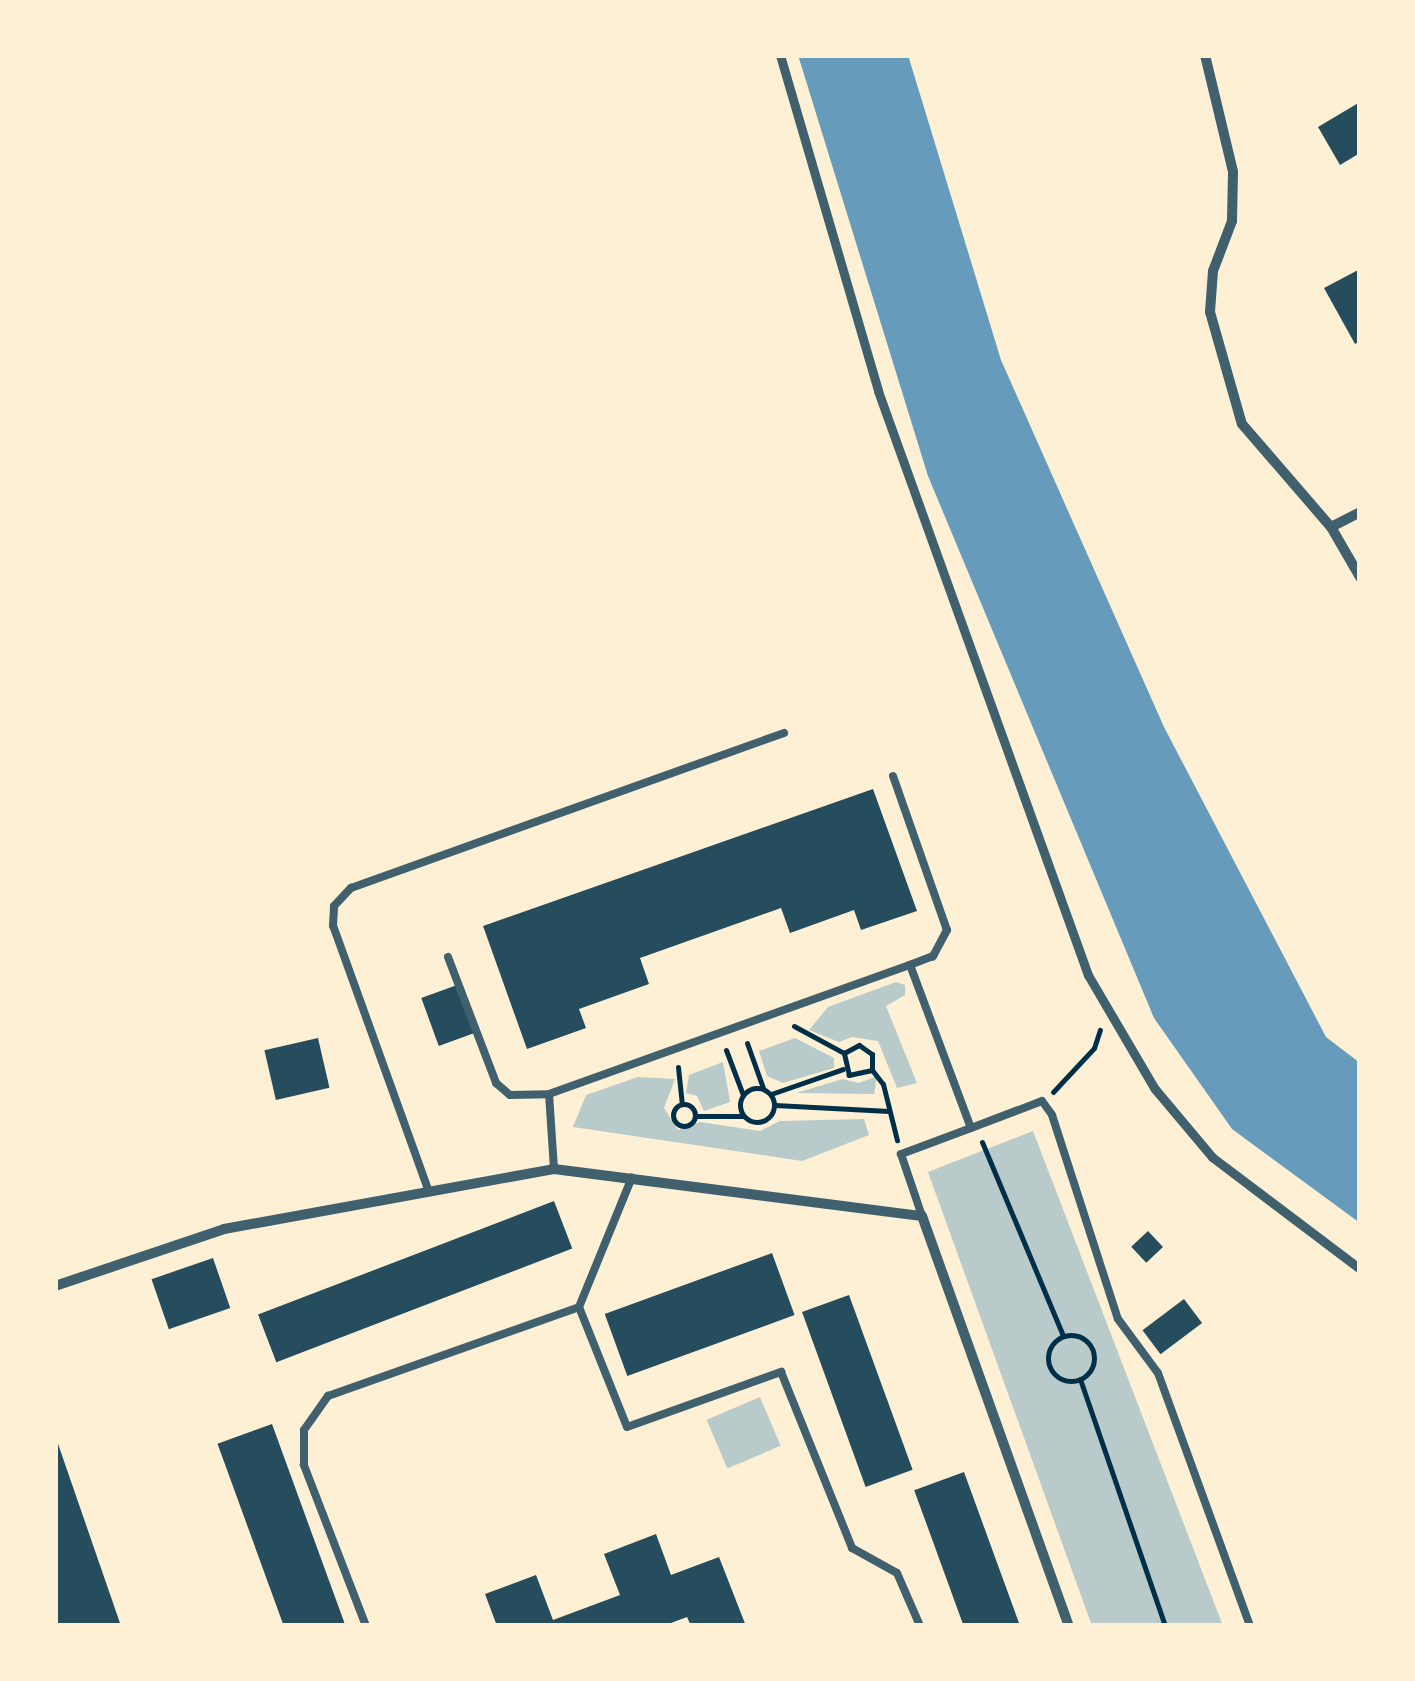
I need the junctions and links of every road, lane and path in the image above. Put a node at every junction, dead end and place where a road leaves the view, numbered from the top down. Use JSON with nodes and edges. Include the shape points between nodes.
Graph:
{"nodes":[{"id":1,"x":780,"y":55,"type":"edge"},
{"id":2,"x":1205,"y":55,"type":"edge"},
{"id":3,"x":1360,"y":512,"type":"edge"},
{"id":4,"x":1331,"y":526,"type":"junction"},
{"id":5,"x":1360,"y":577,"type":"edge"},
{"id":6,"x":784,"y":733,"type":"dead end"},
{"id":7,"x":893,"y":776,"type":"dead end"},
{"id":8,"x":448,"y":957,"type":"dead end"},
{"id":9,"x":910,"y":965,"type":"junction"},
{"id":10,"x":1108,"y":1008,"type":"junction"},
{"id":11,"x":773,"y":1014,"type":"junction"},
{"id":12,"x":741,"y":1026,"type":"junction"},
{"id":13,"x":720,"y":1034,"type":"junction"},
{"id":14,"x":676,"y":1049,"type":"junction"},
{"id":15,"x":844,"y":1053,"type":"junction"},
{"id":16,"x":843,"y":1069,"type":"junction"},
{"id":17,"x":872,"y":1070,"type":"junction"},
{"id":18,"x":763,"y":1088,"type":"junction"},
{"id":19,"x":549,"y":1094,"type":"junction"},
{"id":20,"x":771,"y":1094,"type":"junction"},
{"id":21,"x":743,"y":1095,"type":"junction"},
{"id":22,"x":1042,"y":1101,"type":"junction"},
{"id":23,"x":682,"y":1104,"type":"junction"},
{"id":24,"x":776,"y":1105,"type":"junction"},
{"id":25,"x":889,"y":1111,"type":"junction"},
{"id":26,"x":696,"y":1116,"type":"junction"},
{"id":27,"x":743,"y":1116,"type":"junction"},
{"id":28,"x":971,"y":1128,"type":"junction"},
{"id":29,"x":901,"y":1154,"type":"junction"},
{"id":30,"x":554,"y":1169,"type":"junction"},
{"id":31,"x":632,"y":1176,"type":"junction"},
{"id":32,"x":429,"y":1192,"type":"junction"},
{"id":33,"x":922,"y":1216,"type":"junction"},
{"id":34,"x":1360,"y":1269,"type":"edge"},
{"id":35,"x":55,"y":1286,"type":"edge"},
{"id":36,"x":579,"y":1307,"type":"junction"},
{"id":37,"x":1062,"y":1336,"type":"junction"},
{"id":38,"x":1080,"y":1380,"type":"junction"},
{"id":39,"x":366,"y":1626,"type":"edge"},
{"id":40,"x":920,"y":1626,"type":"edge"},
{"id":41,"x":1069,"y":1626,"type":"edge"},
{"id":42,"x":1165,"y":1626,"type":"edge"},
{"id":43,"x":1250,"y":1626,"type":"edge"}],
"edges":[{"from":1,"to":10,"type":"street","via":[[878,391],[1088,975]]},
{"from":2,"to":4,"type":"street","via":[[1233,172],[1232,221],[1212,272],[1210,312],[1242,424]]},
{"from":3,"to":4,"type":"street"},
{"from":4,"to":5,"type":"street"},
{"from":6,"to":32,"type":"lane","via":[[351,888],[334,906],[333,926]]},
{"from":7,"to":9,"type":"lane","via":[[947,930],[933,956]]},
{"from":8,"to":19,"type":"lane","via":[[496,1083],[510,1095]]},
{"from":9,"to":11,"type":"lane"},
{"from":9,"to":28,"type":"lane"},
{"from":10,"to":22,"type":"path","via":[[1094,1048]]},
{"from":10,"to":34,"type":"street","via":[[1154,1089],[1212,1156]]},
{"from":11,"to":12,"type":"lane"},
{"from":11,"to":15,"type":"path"},
{"from":12,"to":13,"type":"lane"},
{"from":12,"to":18,"type":"path"},
{"from":13,"to":14,"type":"lane"},
{"from":13,"to":21,"type":"path"},
{"from":14,"to":19,"type":"lane"},
{"from":14,"to":23,"type":"path"},
{"from":15,"to":16,"type":"path"},
{"from":15,"to":17,"type":"path","via":[[867,1048]]},
{"from":16,"to":17,"type":"path","via":[[857,1078]]},
{"from":16,"to":20,"type":"path"},
{"from":17,"to":25,"type":"path"},
{"from":18,"to":20,"type":"path"},
{"from":18,"to":21,"type":"path"},
{"from":19,"to":30,"type":"lane"},
{"from":20,"to":24,"type":"path"},
{"from":21,"to":27,"type":"path"},
{"from":22,"to":28,"type":"lane"},
{"from":22,"to":43,"type":"lane","via":[[1118,1320],[1158,1373]]},
{"from":23,"to":26,"type":"path"},
{"from":23,"to":26,"type":"path","via":[[672,1114],[679,1126]]},
{"from":24,"to":25,"type":"path"},
{"from":24,"to":27,"type":"path","via":[[763,1122]]},
{"from":25,"to":29,"type":"path"},
{"from":26,"to":27,"type":"path"},
{"from":28,"to":29,"type":"lane"},
{"from":28,"to":37,"type":"path"},
{"from":29,"to":33,"type":"lane"},
{"from":30,"to":31,"type":"street"},
{"from":30,"to":32,"type":"street"},
{"from":31,"to":33,"type":"street"},
{"from":31,"to":36,"type":"lane"},
{"from":32,"to":35,"type":"street","via":[[224,1230]]},
{"from":33,"to":41,"type":"street"},
{"from":36,"to":39,"type":"lane","via":[[328,1396],[304,1430],[304,1465]]},
{"from":36,"to":40,"type":"lane","via":[[627,1427],[781,1372],[852,1548],[897,1572]]},
{"from":37,"to":38,"type":"path","via":[[1083,1338],[1092,1349],[1093,1364]]},
{"from":37,"to":38,"type":"path","via":[[1050,1346],[1051,1370],[1064,1380]]},
{"from":38,"to":42,"type":"path"}]}
